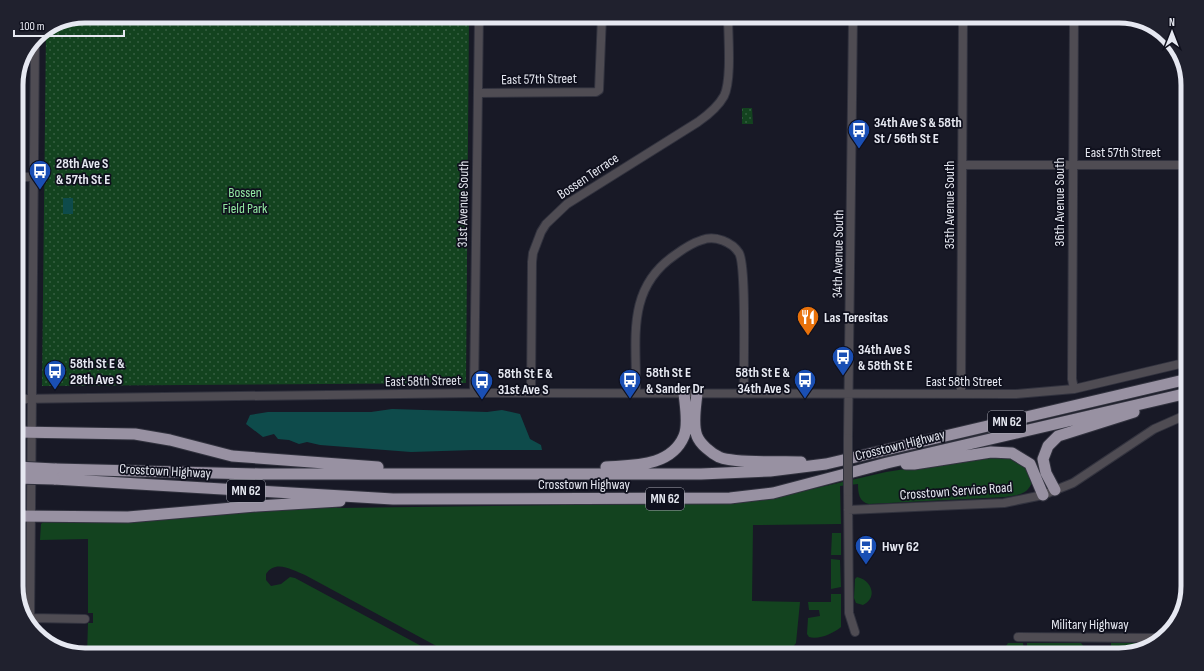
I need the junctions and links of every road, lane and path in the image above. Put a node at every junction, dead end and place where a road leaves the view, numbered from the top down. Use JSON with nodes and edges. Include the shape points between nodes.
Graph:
{"nodes":[{"id":1,"x":479,"y":23,"type":"edge"},
{"id":2,"x":602,"y":23,"type":"edge"},
{"id":3,"x":728,"y":23,"type":"edge"},
{"id":4,"x":853,"y":23,"type":"edge"},
{"id":5,"x":964,"y":23,"type":"edge"},
{"id":6,"x":1074,"y":23,"type":"edge"},
{"id":7,"x":35,"y":49,"type":"edge"},
{"id":8,"x":478,"y":93,"type":"junction"},
{"id":9,"x":962,"y":165,"type":"junction"},
{"id":10,"x":1072,"y":165,"type":"junction"},
{"id":11,"x":1181,"y":165,"type":"edge"},
{"id":12,"x":23,"y":177,"type":"edge"},
{"id":13,"x":35,"y":177,"type":"junction"},
{"id":14,"x":1181,"y":364,"type":"edge"},
{"id":15,"x":1181,"y":381,"type":"edge"},
{"id":16,"x":1074,"y":389,"type":"junction"},
{"id":17,"x":474,"y":393,"type":"junction"},
{"id":18,"x":531,"y":393,"type":"junction"},
{"id":19,"x":636,"y":393,"type":"junction"},
{"id":20,"x":684,"y":393,"type":"junction"},
{"id":21,"x":697,"y":393,"type":"junction"},
{"id":22,"x":744,"y":393,"type":"junction"},
{"id":23,"x":850,"y":394,"type":"junction"},
{"id":24,"x":961,"y":394,"type":"junction"},
{"id":25,"x":1181,"y":396,"type":"edge"},
{"id":26,"x":1181,"y":396,"type":"edge"},
{"id":27,"x":31,"y":398,"type":"junction"},
{"id":28,"x":23,"y":399,"type":"edge"},
{"id":29,"x":1181,"y":417,"type":"edge"},
{"id":30,"x":23,"y":432,"type":"edge"},
{"id":31,"x":31,"y":432,"type":"junction"},
{"id":32,"x":887,"y":463,"type":"junction"},
{"id":33,"x":826,"y":464,"type":"junction"},
{"id":34,"x":23,"y":468,"type":"edge"},
{"id":35,"x":525,"y":473,"type":"junction"},
{"id":36,"x":54,"y":474,"type":"junction"},
{"id":37,"x":404,"y":474,"type":"junction"},
{"id":38,"x":23,"y":477,"type":"edge"},
{"id":39,"x":1055,"y":490,"type":"junction"},
{"id":40,"x":1043,"y":495,"type":"junction"},
{"id":41,"x":393,"y":499,"type":"junction"},
{"id":42,"x":848,"y":510,"type":"junction"},
{"id":43,"x":23,"y":516,"type":"edge"},
{"id":44,"x":32,"y":517,"type":"junction"},
{"id":45,"x":30,"y":615,"type":"edge"},
{"id":46,"x":85,"y":619,"type":"dead end"},
{"id":47,"x":34,"y":621,"type":"edge"},
{"id":48,"x":855,"y":632,"type":"dead end"},
{"id":49,"x":1018,"y":637,"type":"dead end"},
{"id":50,"x":1153,"y":638,"type":"edge"}],
"edges":[{"from":1,"to":8,"type":"street","name":"31st Avenue South"},
{"from":2,"to":8,"type":"street","name":"East 57th Street","via":[[601,85],[596,92]]},
{"from":3,"to":18,"type":"street","name":"Bossen Terrace","via":[[728,82],[725,93],[710,114],[567,204],[538,238],[532,262]]},
{"from":4,"to":23,"type":"street","name":"34th Avenue South"},
{"from":5,"to":9,"type":"street","name":"35th Avenue South"},
{"from":6,"to":10,"type":"street","name":"36th Avenue South"},
{"from":7,"to":13,"type":"street"},
{"from":8,"to":17,"type":"street","name":"31st Avenue South"},
{"from":9,"to":10,"type":"street","name":"East 57th Street"},
{"from":9,"to":24,"type":"street","name":"35th Avenue South"},
{"from":10,"to":11,"type":"street","name":"East 57th Street"},
{"from":10,"to":16,"type":"street","name":"36th Avenue South"},
{"from":12,"to":13,"type":"street"},
{"from":13,"to":27,"type":"street"},
{"from":14,"to":16,"type":"street","name":"East 58th Street"},
{"from":15,"to":33,"type":"highway","name":"Crosstown Highway","number":"MN 62"},
{"from":16,"to":24,"type":"street","name":"East 58th Street","via":[[1016,394]]},
{"from":17,"to":18,"type":"street","name":"East 58th Street"},
{"from":17,"to":27,"type":"street","name":"East 58th Street","via":[[214,398]]},
{"from":18,"to":19,"type":"street","name":"East 58th Street"},
{"from":19,"to":20,"type":"street","name":"East 58th Street"},
{"from":19,"to":22,"type":"street","via":[[637,318],[644,288],[662,264],[695,242],[715,239],[725,241],[740,254],[743,275]]},
{"from":20,"to":21,"type":"street","name":"East 58th Street"},
{"from":20,"to":35,"type":"highway","via":[[685,436],[673,453],[651,463]]},
{"from":21,"to":22,"type":"street","name":"East 58th Street"},
{"from":21,"to":33,"type":"highway","via":[[697,436],[707,449],[719,457]]},
{"from":22,"to":23,"type":"street","name":"East 58th Street"},
{"from":23,"to":24,"type":"street","name":"East 58th Street"},
{"from":23,"to":42,"type":"street","name":"34th Avenue South","bridge":true},
{"from":25,"to":32,"type":"highway","name":"Crosstown Highway","number":"MN 62"},
{"from":26,"to":39,"type":"highway","via":[[1058,436],[1048,446],[1043,459],[1046,473]]},
{"from":27,"to":28,"type":"street","name":"East 58th Street"},
{"from":27,"to":31,"type":"street"},
{"from":29,"to":39,"type":"street","name":"Crosstown Service Road","via":[[1154,429],[1073,483]]},
{"from":30,"to":31,"type":"highway"},
{"from":31,"to":37,"type":"highway","via":[[135,434],[232,456],[378,468]]},
{"from":31,"to":44,"type":"street"},
{"from":32,"to":40,"type":"highway","via":[[914,464],[991,452],[1012,453],[1030,464]]},
{"from":32,"to":41,"type":"highway","name":"Crosstown Highway","number":"MN 62","via":[[773,493],[730,498]]},
{"from":33,"to":35,"type":"highway","name":"Crosstown Highway","number":"MN 62","via":[[770,471],[701,474]]},
{"from":34,"to":36,"type":"highway","name":"Crosstown Highway","number":"MN 62","bridge":true},
{"from":35,"to":37,"type":"highway","name":"Crosstown Highway","number":"MN 62"},
{"from":36,"to":37,"type":"highway","name":"Crosstown Highway","number":"MN 62"},
{"from":36,"to":38,"type":"highway","name":"Crosstown Highway","number":"MN 62","bridge":true},
{"from":36,"to":41,"type":"highway","name":"Crosstown Highway","number":"MN 62"},
{"from":39,"to":40,"type":"street","name":"Crosstown Service Road"},
{"from":40,"to":42,"type":"street","name":"Crosstown Service Road","via":[[1004,503]]},
{"from":41,"to":44,"type":"highway","via":[[257,506],[128,517]]},
{"from":42,"to":48,"type":"street","name":"34th Avenue South","via":[[849,613]]},
{"from":43,"to":44,"type":"highway"},
{"from":44,"to":45,"type":"street"},
{"from":46,"to":47,"type":"street"},
{"from":49,"to":50,"type":"street","name":"Military Highway"}]}
